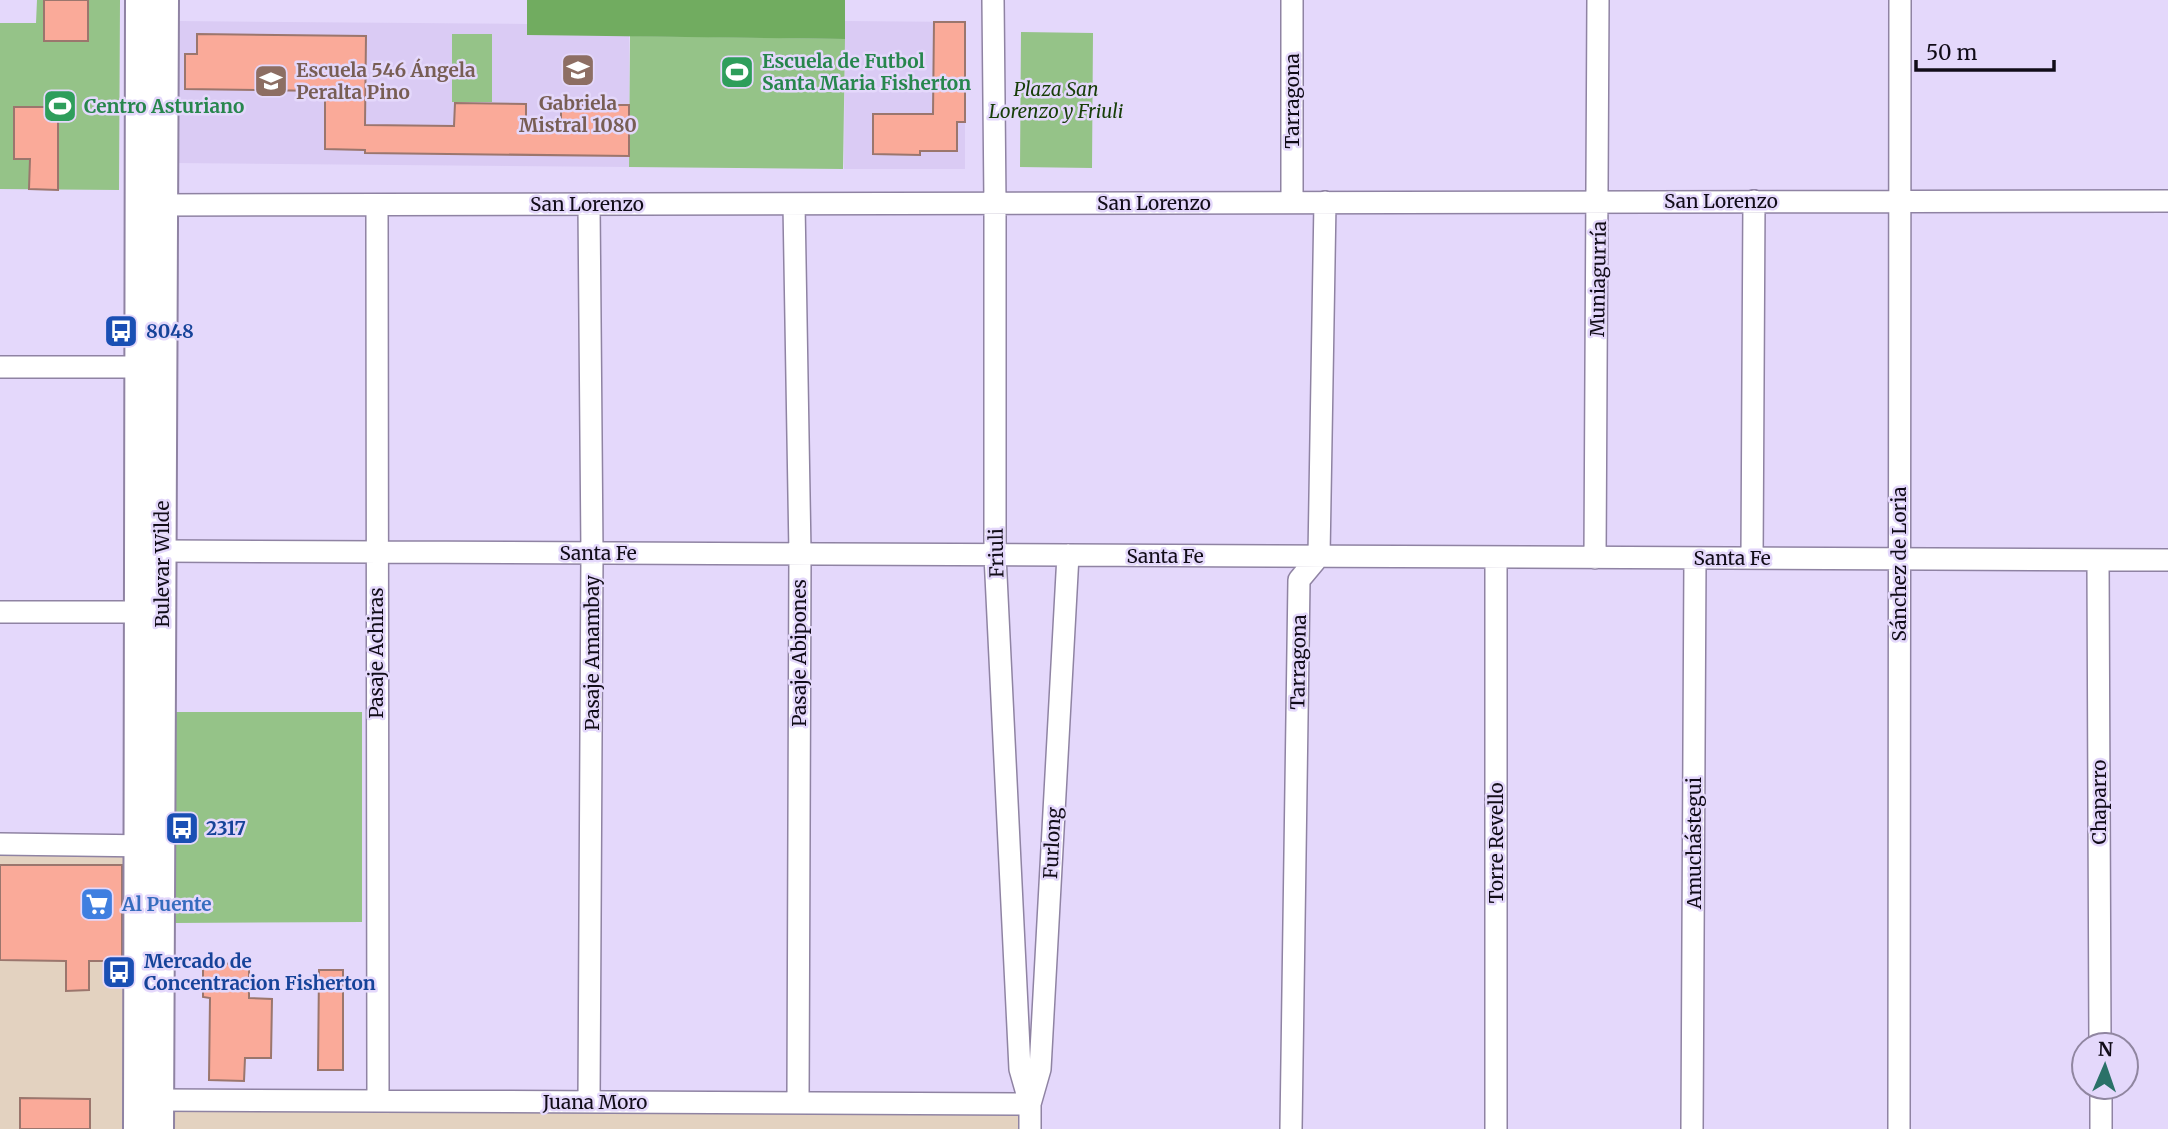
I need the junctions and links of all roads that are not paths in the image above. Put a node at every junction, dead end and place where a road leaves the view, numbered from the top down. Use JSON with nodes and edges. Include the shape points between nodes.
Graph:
{"nodes":[{"id":1,"x":140,"y":0,"type":"edge"},
{"id":2,"x":164,"y":0,"type":"edge"},
{"id":3,"x":993,"y":0,"type":"edge"},
{"id":4,"x":1292,"y":0,"type":"edge"},
{"id":5,"x":1598,"y":0,"type":"edge"},
{"id":6,"x":1900,"y":0,"type":"edge"},
{"id":7,"x":1598,"y":201,"type":"junction"},
{"id":8,"x":1754,"y":201,"type":"junction"},
{"id":9,"x":1899,"y":201,"type":"junction"},
{"id":10,"x":2168,"y":201,"type":"edge"},
{"id":11,"x":1292,"y":202,"type":"junction"},
{"id":12,"x":1325,"y":202,"type":"junction"},
{"id":13,"x":995,"y":203,"type":"junction"},
{"id":14,"x":589,"y":204,"type":"junction"},
{"id":15,"x":794,"y":204,"type":"junction"},
{"id":16,"x":152,"y":205,"type":"junction"},
{"id":17,"x":377,"y":205,"type":"junction"},
{"id":18,"x":0,"y":367,"type":"edge"},
{"id":19,"x":152,"y":367,"type":"junction"},
{"id":20,"x":162,"y":551,"type":"junction"},
{"id":21,"x":376,"y":552,"type":"junction"},
{"id":22,"x":592,"y":553,"type":"junction"},
{"id":23,"x":800,"y":553,"type":"junction"},
{"id":24,"x":995,"y":555,"type":"junction"},
{"id":25,"x":1068,"y":555,"type":"junction"},
{"id":26,"x":1319,"y":556,"type":"junction"},
{"id":27,"x":1496,"y":557,"type":"junction"},
{"id":28,"x":1595,"y":558,"type":"junction"},
{"id":29,"x":1695,"y":558,"type":"junction"},
{"id":30,"x":1752,"y":558,"type":"junction"},
{"id":31,"x":1899,"y":559,"type":"junction"},
{"id":32,"x":2098,"y":560,"type":"junction"},
{"id":33,"x":2168,"y":560,"type":"edge"},
{"id":34,"x":0,"y":612,"type":"edge"},
{"id":35,"x":151,"y":612,"type":"junction"},
{"id":36,"x":0,"y":844,"type":"edge"},
{"id":37,"x":150,"y":846,"type":"junction"},
{"id":38,"x":2101,"y":1031,"type":"edge"},
{"id":39,"x":159,"y":1100,"type":"junction"},
{"id":40,"x":377,"y":1101,"type":"junction"},
{"id":41,"x":2101,"y":1101,"type":"edge"},
{"id":42,"x":589,"y":1102,"type":"junction"},
{"id":43,"x":799,"y":1103,"type":"junction"},
{"id":44,"x":1030,"y":1104,"type":"junction"},
{"id":45,"x":138,"y":1129,"type":"edge"},
{"id":46,"x":159,"y":1129,"type":"edge"},
{"id":47,"x":1030,"y":1129,"type":"edge"},
{"id":48,"x":1291,"y":1129,"type":"edge"},
{"id":49,"x":1496,"y":1129,"type":"edge"},
{"id":50,"x":1692,"y":1129,"type":"edge"},
{"id":51,"x":1899,"y":1129,"type":"edge"},
{"id":52,"x":2101,"y":1129,"type":"edge"}],
"edges":[{"from":1,"to":16,"type":"main road","name":"Bulevar Wilde"},
{"from":2,"to":16,"type":"main road","name":"Bulevar Wilde"},
{"from":3,"to":13,"type":"street","name":"Friuli"},
{"from":4,"to":11,"type":"street","name":"Tarragona"},
{"from":5,"to":7,"type":"street","name":"Muniagurría"},
{"from":6,"to":9,"type":"street","name":"Sánchez de Loria"},
{"from":7,"to":8,"type":"street","name":"San Lorenzo"},
{"from":7,"to":12,"type":"street","name":"San Lorenzo"},
{"from":7,"to":28,"type":"street","name":"Muniagurría"},
{"from":8,"to":9,"type":"street","name":"San Lorenzo"},
{"from":8,"to":30,"type":"street"},
{"from":9,"to":10,"type":"street","name":"San Lorenzo"},
{"from":9,"to":31,"type":"street","name":"Sánchez de Loria"},
{"from":11,"to":12,"type":"street","name":"San Lorenzo"},
{"from":11,"to":13,"type":"street","name":"San Lorenzo"},
{"from":12,"to":26,"type":"street"},
{"from":13,"to":15,"type":"street","name":"San Lorenzo"},
{"from":13,"to":24,"type":"street","name":"Friuli"},
{"from":14,"to":15,"type":"street","name":"San Lorenzo"},
{"from":14,"to":17,"type":"street","name":"San Lorenzo"},
{"from":14,"to":22,"type":"street","name":"Pasaje Amambay"},
{"from":15,"to":23,"type":"street","name":"Pasaje Abipones"},
{"from":16,"to":17,"type":"street","name":"San Lorenzo"},
{"from":16,"to":19,"type":"main road","name":"Bulevar Wilde"},
{"from":17,"to":21,"type":"street","name":"Pasaje Achiras"},
{"from":18,"to":19,"type":"street"},
{"from":19,"to":20,"type":"main road","name":"Bulevar Wilde"},
{"from":19,"to":35,"type":"main road","name":"Bulevar Wilde"},
{"from":20,"to":21,"type":"street","name":"Santa Fe"},
{"from":20,"to":35,"type":"main road","name":"Bulevar Wilde"},
{"from":21,"to":22,"type":"street","name":"Santa Fe"},
{"from":21,"to":40,"type":"street","name":"Pasaje Achiras"},
{"from":22,"to":23,"type":"street","name":"Santa Fe"},
{"from":22,"to":42,"type":"street","name":"Pasaje Amambay"},
{"from":23,"to":24,"type":"street","name":"Santa Fe"},
{"from":23,"to":43,"type":"street","name":"Pasaje Abipones"},
{"from":24,"to":25,"type":"street","name":"Santa Fe"},
{"from":24,"to":44,"type":"street","name":"Friuli","via":[[1020,1069]]},
{"from":25,"to":26,"type":"street","name":"Santa Fe"},
{"from":25,"to":44,"type":"street","name":"Furlong","via":[[1041,1069]]},
{"from":26,"to":27,"type":"street","name":"Santa Fe"},
{"from":26,"to":48,"type":"street","name":"Tarragona","via":[[1299,580]]},
{"from":27,"to":28,"type":"street","name":"Santa Fe"},
{"from":27,"to":49,"type":"street","name":"Torre Revello"},
{"from":28,"to":29,"type":"street","name":"Santa Fe"},
{"from":29,"to":30,"type":"street","name":"Santa Fe"},
{"from":29,"to":50,"type":"street","name":"Amuchástegui"},
{"from":30,"to":31,"type":"street","name":"Santa Fe"},
{"from":31,"to":32,"type":"street","name":"Santa Fe"},
{"from":31,"to":51,"type":"street","name":"Sánchez de Loria"},
{"from":32,"to":33,"type":"street","name":"Santa Fe"},
{"from":32,"to":38,"type":"street","name":"Chaparro"},
{"from":34,"to":35,"type":"street"},
{"from":35,"to":37,"type":"main road","name":"Bulevar Wilde"},
{"from":36,"to":37,"type":"street"},
{"from":37,"to":39,"type":"main road","name":"Bulevar Wilde"},
{"from":37,"to":45,"type":"main road","name":"Bulevar Wilde"},
{"from":39,"to":40,"type":"street","name":"Juana Moro"},
{"from":39,"to":46,"type":"main road","name":"Bulevar Wilde"},
{"from":40,"to":42,"type":"street","name":"Juana Moro"},
{"from":41,"to":52,"type":"street"},
{"from":42,"to":43,"type":"street","name":"Juana Moro"},
{"from":43,"to":44,"type":"street","name":"Juana Moro"},
{"from":44,"to":47,"type":"street","name":"Furlong"}]}
